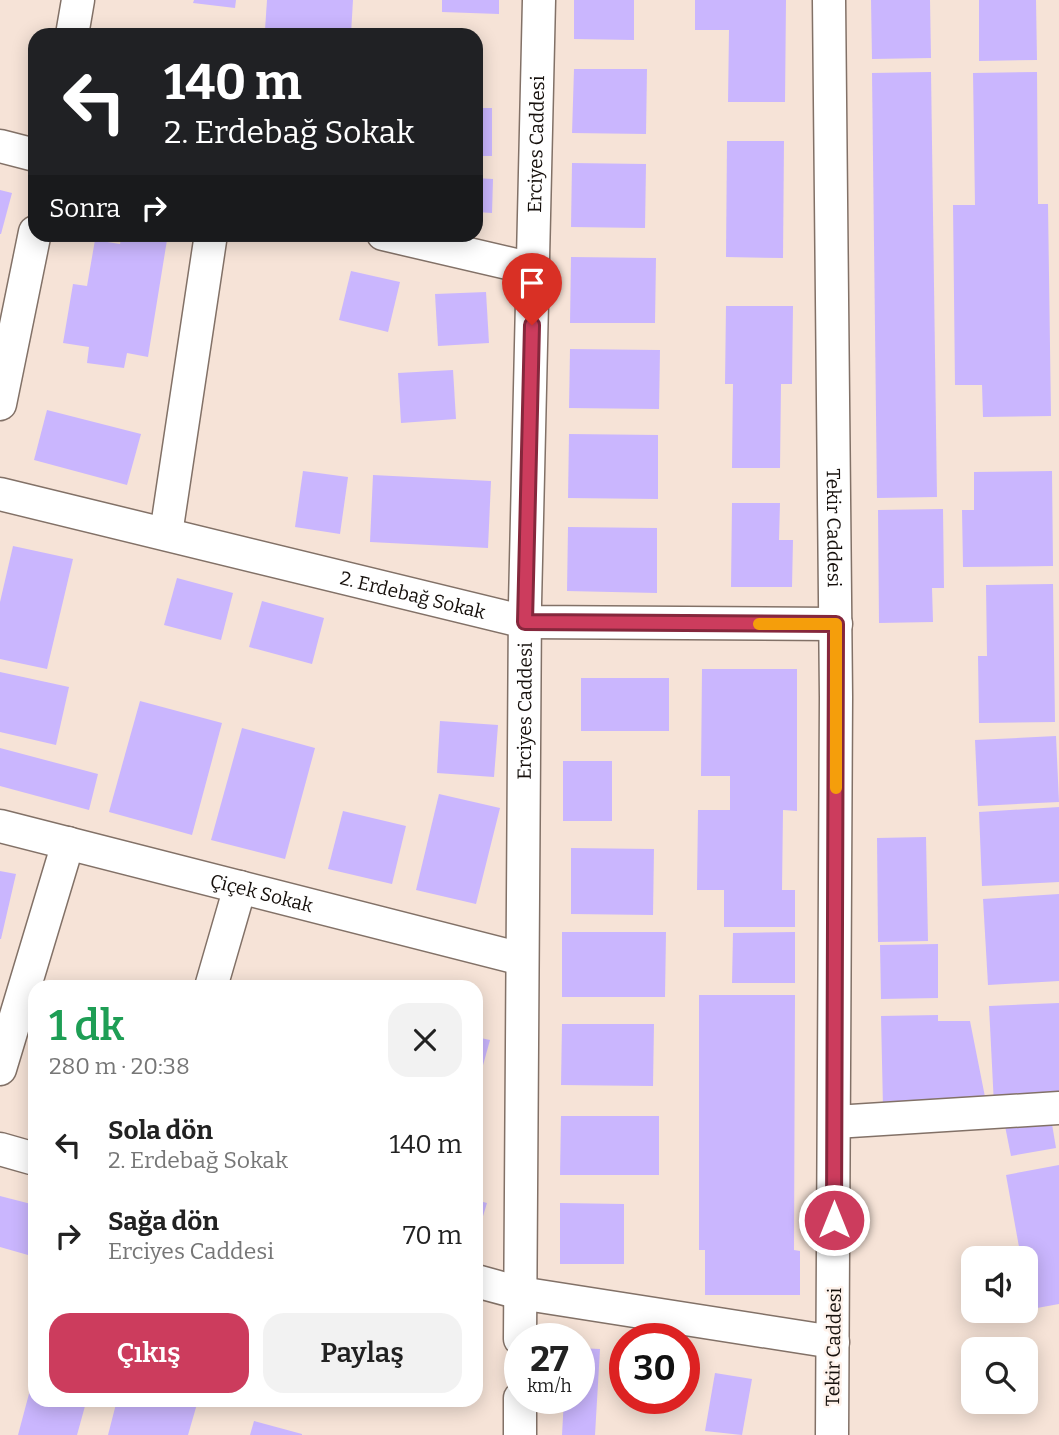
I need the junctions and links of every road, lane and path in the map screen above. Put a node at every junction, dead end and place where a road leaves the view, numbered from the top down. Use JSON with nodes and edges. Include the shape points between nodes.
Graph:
{"nodes":[{"id":1,"x":78,"y":0,"type":"edge"},
{"id":2,"x":539,"y":0,"type":"edge"},
{"id":3,"x":829,"y":0,"type":"edge"},
{"id":4,"x":73,"y":28,"type":"edge"},
{"id":5,"x":0,"y":146,"type":"edge"},
{"id":6,"x":28,"y":153,"type":"edge"},
{"id":7,"x":33,"y":242,"type":"edge"},
{"id":8,"x":210,"y":242,"type":"edge"},
{"id":9,"x":417,"y":242,"type":"edge"},
{"id":10,"x":533,"y":269,"type":"junction"},
{"id":11,"x":0,"y":404,"type":"edge"},
{"id":12,"x":0,"y":494,"type":"edge"},
{"id":13,"x":166,"y":534,"type":"junction"},
{"id":14,"x":525,"y":622,"type":"junction"},
{"id":15,"x":836,"y":624,"type":"junction"},
{"id":16,"x":0,"y":826,"type":"edge"},
{"id":17,"x":68,"y":843,"type":"junction"},
{"id":18,"x":240,"y":887,"type":"junction"},
{"id":19,"x":522,"y":959,"type":"junction"},
{"id":20,"x":213,"y":980,"type":"edge"},
{"id":21,"x":0,"y":1069,"type":"edge"},
{"id":22,"x":1059,"y":1108,"type":"edge"},
{"id":23,"x":835,"y":1122,"type":"junction"},
{"id":24,"x":0,"y":1149,"type":"edge"},
{"id":25,"x":28,"y":1157,"type":"edge"},
{"id":26,"x":483,"y":1283,"type":"edge"},
{"id":27,"x":520,"y":1293,"type":"junction"},
{"id":28,"x":520,"y":1323,"type":"edge"},
{"id":29,"x":833,"y":1342,"type":"junction"},
{"id":30,"x":520,"y":1414,"type":"edge"},
{"id":31,"x":520,"y":1435,"type":"edge"},
{"id":32,"x":832,"y":1435,"type":"edge"}],
"edges":[{"from":1,"to":4,"type":"street"},
{"from":2,"to":10,"type":"street","name":"Erciyes Caddesi"},
{"from":3,"to":15,"type":"street","name":"Tekir Caddesi"},
{"from":5,"to":6,"type":"street"},
{"from":7,"to":11,"type":"street"},
{"from":8,"to":13,"type":"street"},
{"from":9,"to":10,"type":"street"},
{"from":10,"to":14,"type":"street","name":"Erciyes Caddesi"},
{"from":12,"to":13,"type":"street","name":"2. Erdebağ Sokak"},
{"from":13,"to":14,"type":"street","name":"2. Erdebağ Sokak"},
{"from":14,"to":15,"type":"street","name":"2. Erdebağ Sokak"},
{"from":14,"to":19,"type":"street","name":"Erciyes Caddesi"},
{"from":15,"to":23,"type":"street","name":"Tekir Caddesi"},
{"from":16,"to":17,"type":"street","name":"Çiçek Sokak"},
{"from":17,"to":18,"type":"street","name":"Çiçek Sokak"},
{"from":17,"to":21,"type":"street"},
{"from":18,"to":19,"type":"street","name":"Çiçek Sokak"},
{"from":18,"to":20,"type":"street"},
{"from":19,"to":27,"type":"street","name":"Erciyes Caddesi"},
{"from":22,"to":23,"type":"street"},
{"from":23,"to":29,"type":"street","name":"Tekir Caddesi"},
{"from":24,"to":25,"type":"street"},
{"from":26,"to":27,"type":"street"},
{"from":27,"to":28,"type":"street","name":"Erciyes Caddesi"},
{"from":27,"to":29,"type":"street"},
{"from":29,"to":32,"type":"street","name":"Tekir Caddesi"},
{"from":30,"to":31,"type":"street"}]}
